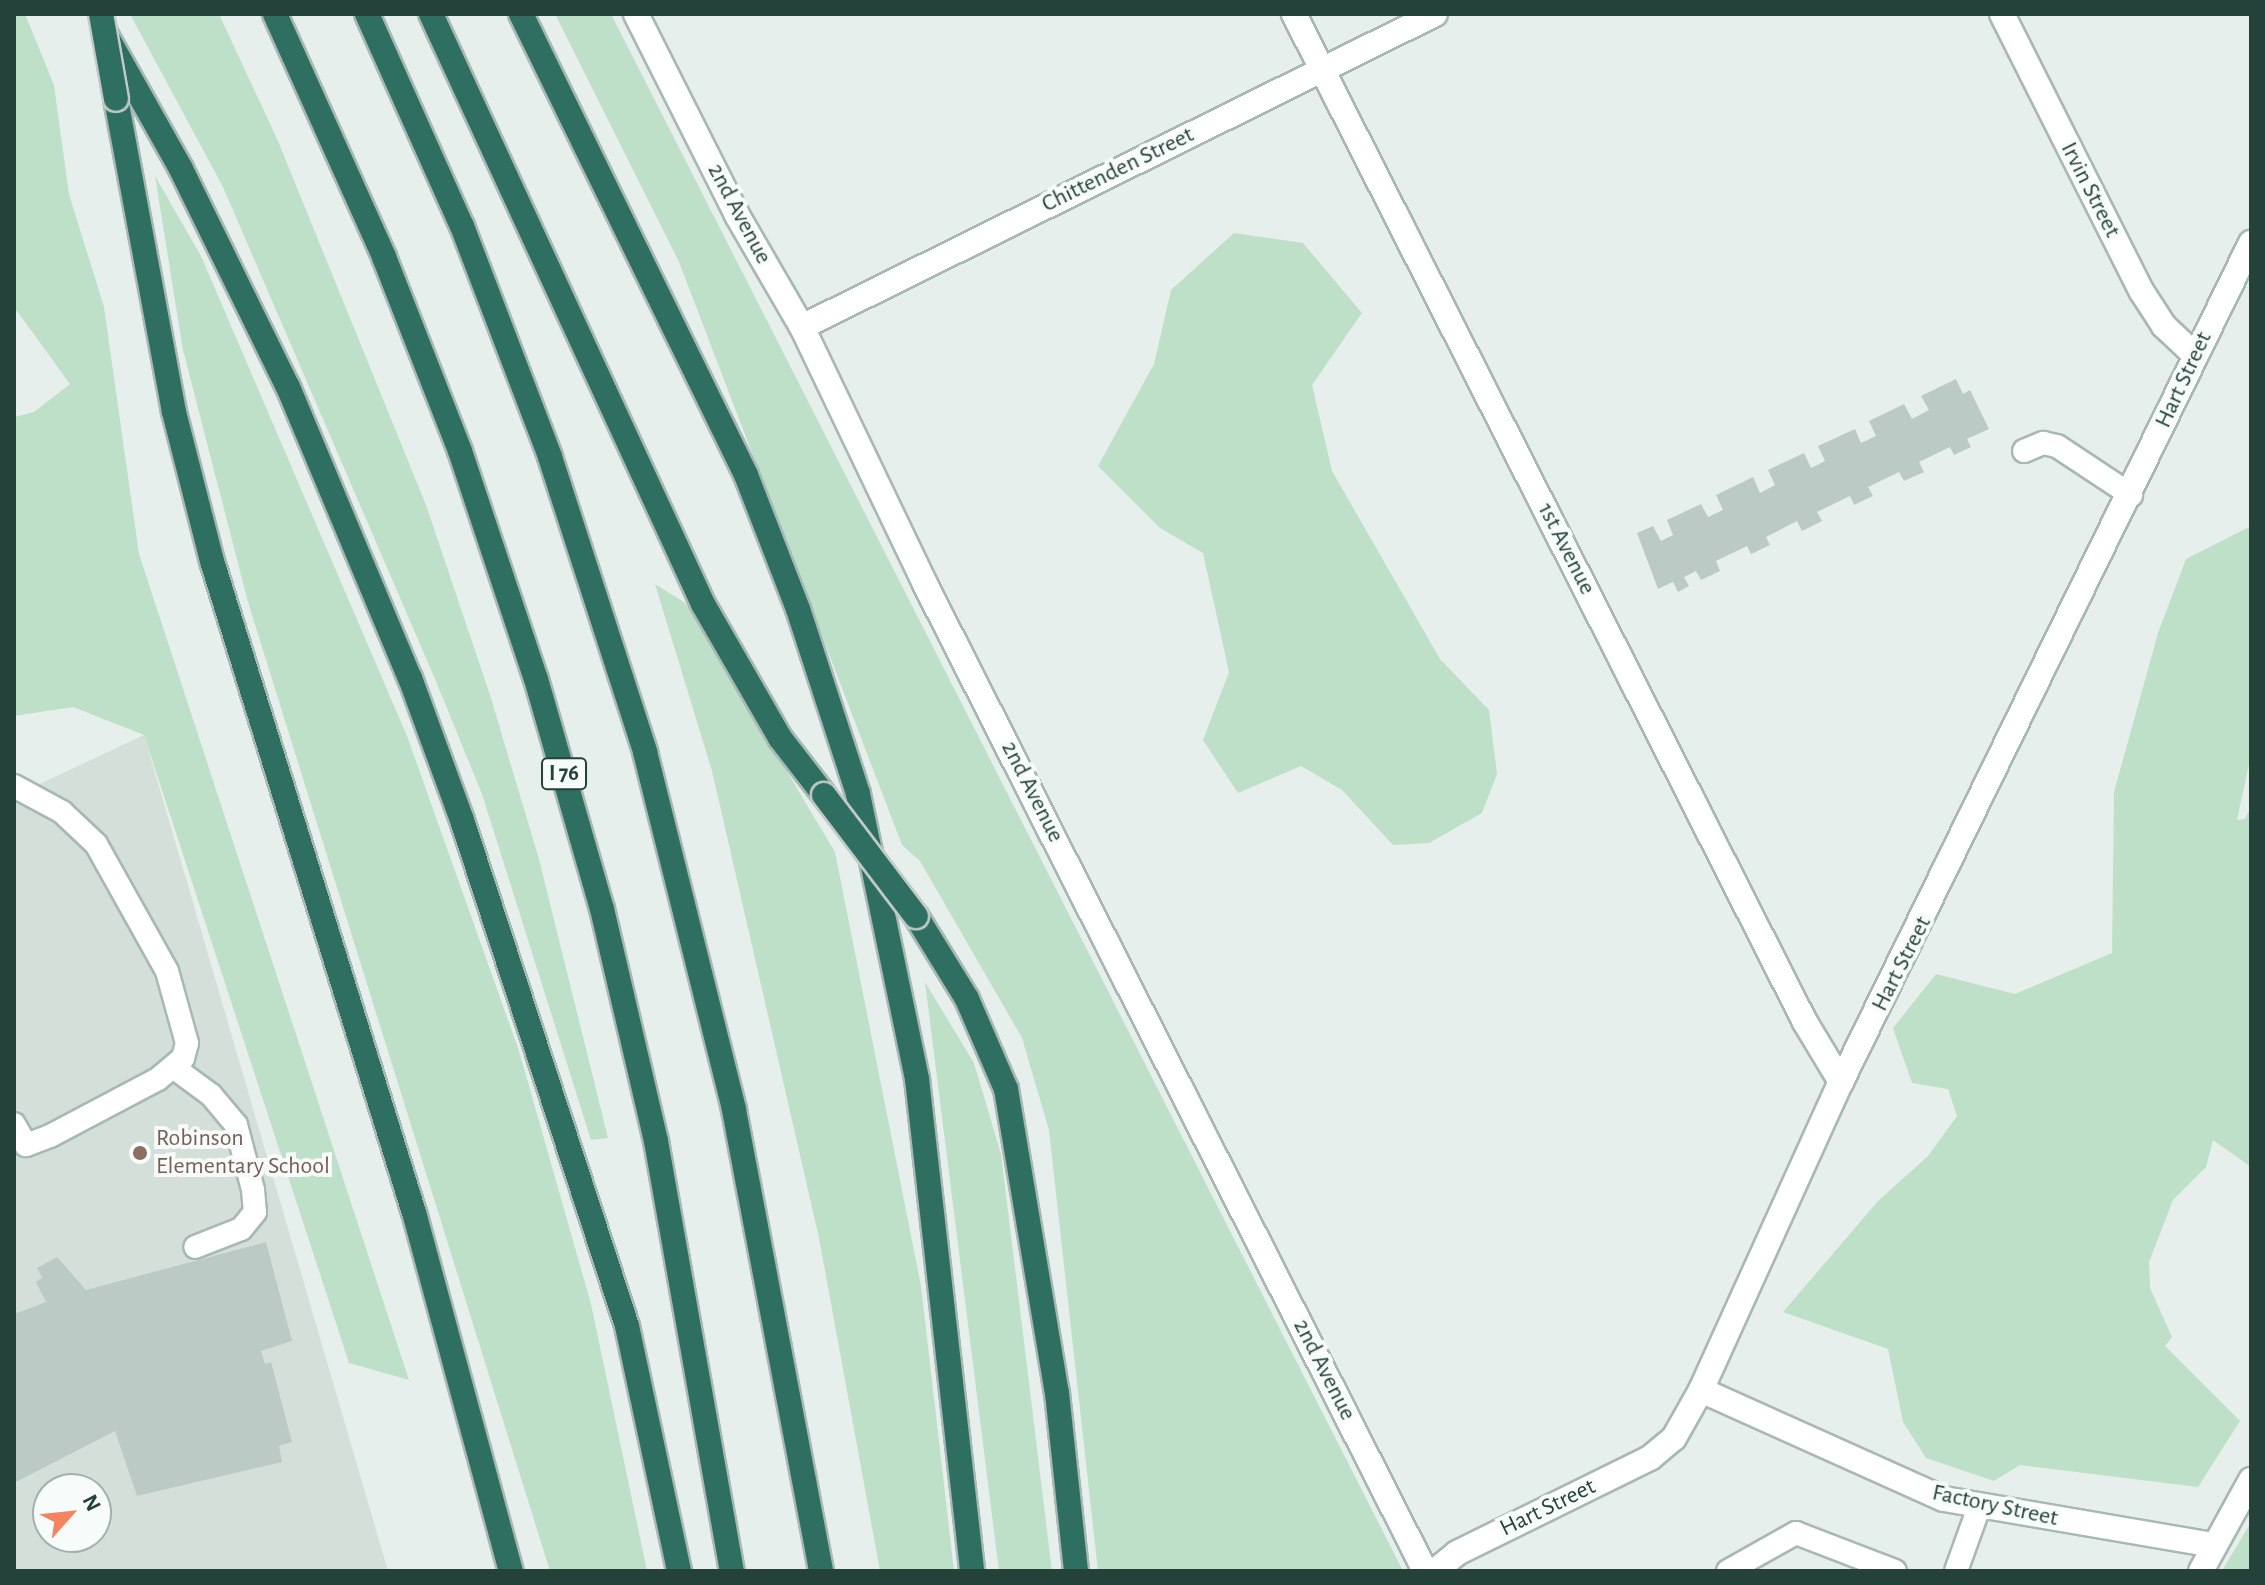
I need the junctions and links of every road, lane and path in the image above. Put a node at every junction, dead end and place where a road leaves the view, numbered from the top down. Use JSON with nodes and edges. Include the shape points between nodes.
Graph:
{"nodes":[{"id":1,"x":93,"y":14,"type":"edge"},
{"id":2,"x":101,"y":14,"type":"edge"},
{"id":3,"x":275,"y":14,"type":"edge"},
{"id":4,"x":367,"y":14,"type":"edge"},
{"id":5,"x":431,"y":14,"type":"edge"},
{"id":6,"x":521,"y":14,"type":"edge"},
{"id":7,"x":636,"y":14,"type":"edge"},
{"id":8,"x":1294,"y":14,"type":"edge"},
{"id":9,"x":1435,"y":14,"type":"edge"},
{"id":10,"x":2002,"y":14,"type":"edge"},
{"id":11,"x":1323,"y":70,"type":"junction"},
{"id":12,"x":2251,"y":243,"type":"edge"},
{"id":13,"x":802,"y":327,"type":"junction"},
{"id":14,"x":2195,"y":355,"type":"junction"},
{"id":15,"x":2024,"y":451,"type":"dead end"},
{"id":16,"x":2131,"y":495,"type":"junction"},
{"id":17,"x":14,"y":786,"type":"edge"},
{"id":18,"x":173,"y":1067,"type":"junction"},
{"id":19,"x":1841,"y":1082,"type":"junction"},
{"id":20,"x":14,"y":1124,"type":"edge"},
{"id":21,"x":195,"y":1247,"type":"dead end"},
{"id":22,"x":1701,"y":1390,"type":"junction"},
{"id":23,"x":2251,"y":1480,"type":"edge"},
{"id":24,"x":1979,"y":1507,"type":"junction"},
{"id":25,"x":2213,"y":1545,"type":"junction"},
{"id":26,"x":511,"y":1571,"type":"edge"},
{"id":27,"x":679,"y":1571,"type":"edge"},
{"id":28,"x":732,"y":1571,"type":"edge"},
{"id":29,"x":821,"y":1571,"type":"edge"},
{"id":30,"x":972,"y":1571,"type":"edge"},
{"id":31,"x":1076,"y":1571,"type":"edge"},
{"id":32,"x":1425,"y":1571,"type":"edge"},
{"id":33,"x":1435,"y":1571,"type":"edge"},
{"id":34,"x":1728,"y":1571,"type":"edge"},
{"id":35,"x":1895,"y":1571,"type":"edge"},
{"id":36,"x":1956,"y":1571,"type":"edge"},
{"id":37,"x":2201,"y":1571,"type":"edge"}],
"edges":[{"from":1,"to":27,"type":"highway","via":[[181,169],[288,387],[410,678],[462,820],[627,1326]]},
{"from":2,"to":26,"type":"highway","bridge":true,"via":[[171,397],[212,561],[415,1216]]},
{"from":3,"to":28,"type":"highway","number":"I 76","via":[[384,257],[460,451],[536,679],[602,909],[656,1141]]},
{"from":4,"to":29,"type":"highway","via":[[462,226],[550,457],[645,752],[734,1110]]},
{"from":5,"to":31,"type":"highway","bridge":true,"via":[[703,604],[780,738],[916,916],[967,999],[1006,1089],[1057,1393]]},
{"from":6,"to":30,"type":"highway","via":[[746,475],[809,639],[858,794],[917,1079]]},
{"from":7,"to":13,"type":"street","name":"2nd Avenue","via":[[737,215]]},
{"from":8,"to":11,"type":"street","name":"1st Avenue"},
{"from":9,"to":11,"type":"street","name":"Chittenden Street"},
{"from":10,"to":14,"type":"street","name":"Irvin Street","via":[[2142,292],[2164,326]]},
{"from":11,"to":13,"type":"street","name":"Chittenden Street"},
{"from":11,"to":19,"type":"street","name":"1st Avenue","via":[[1805,1022]]},
{"from":12,"to":14,"type":"street","name":"Hart Street"},
{"from":13,"to":32,"type":"street","name":"2nd Avenue","via":[[925,584]]},
{"from":14,"to":16,"type":"street","name":"Hart Street"},
{"from":15,"to":16,"type":"lane","via":[[2043,443],[2057,446]]},
{"from":16,"to":19,"type":"street","name":"Hart Street"},
{"from":17,"to":18,"type":"lane","via":[[62,812],[96,844],[167,971],[187,1043]]},
{"from":18,"to":20,"type":"lane","via":[[26,1145]]},
{"from":18,"to":21,"type":"lane","via":[[211,1095],[236,1125],[253,1190],[255,1212],[241,1229]]},
{"from":19,"to":22,"type":"street","name":"Hart Street"},
{"from":22,"to":24,"type":"street","name":"Factory Street","via":[[1903,1482]]},
{"from":22,"to":33,"type":"street","name":"Hart Street","via":[[1674,1438],[1650,1458],[1457,1553]]},
{"from":23,"to":25,"type":"street"},
{"from":24,"to":25,"type":"street","name":"Factory Street"},
{"from":24,"to":36,"type":"lane"},
{"from":25,"to":37,"type":"street"},
{"from":34,"to":35,"type":"lane","via":[[1796,1533]]}]}
